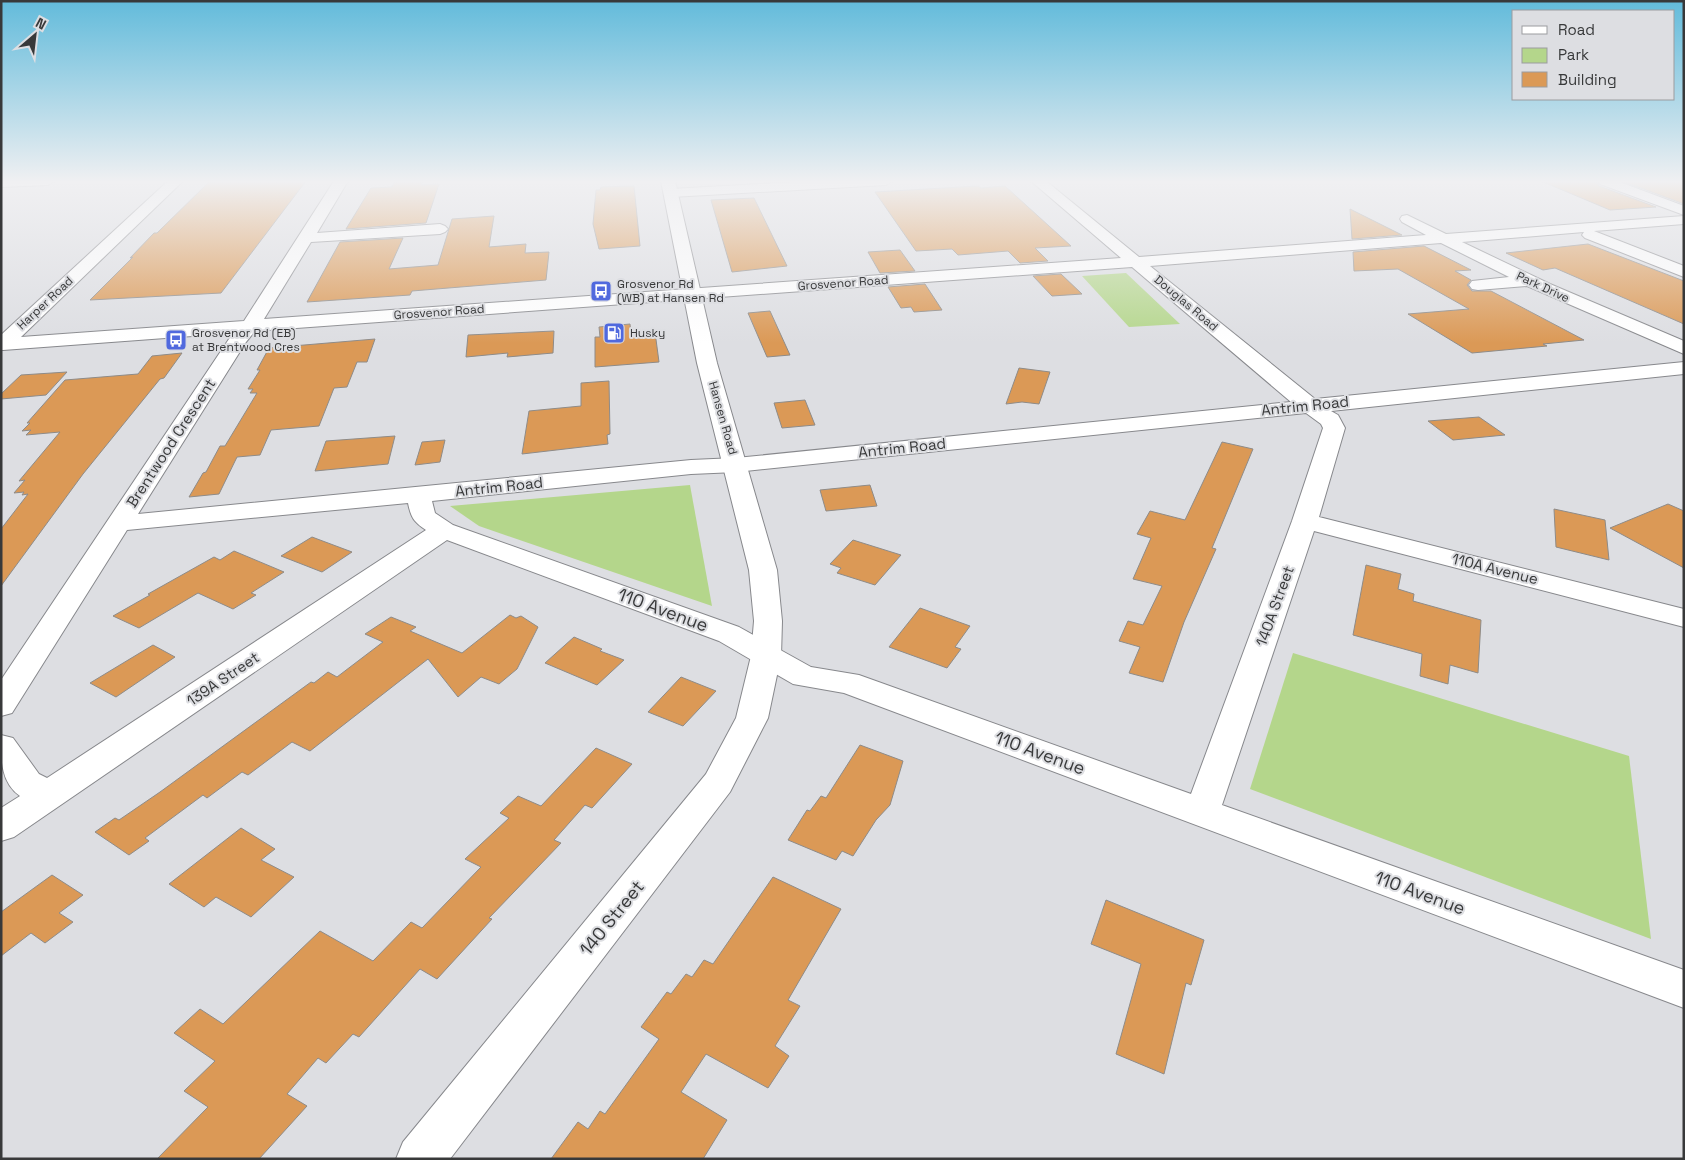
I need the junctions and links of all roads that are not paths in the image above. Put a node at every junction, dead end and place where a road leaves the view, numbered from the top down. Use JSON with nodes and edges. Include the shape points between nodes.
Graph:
{"nodes":[{"id":1,"x":118,"y":235,"type":"edge"},
{"id":2,"x":307,"y":235,"type":"edge"},
{"id":3,"x":348,"y":235,"type":"edge"},
{"id":4,"x":680,"y":235,"type":"edge"},
{"id":5,"x":1104,"y":235,"type":"edge"},
{"id":6,"x":1436,"y":235,"type":"edge"},
{"id":7,"x":1480,"y":235,"type":"edge"},
{"id":8,"x":1593,"y":235,"type":"edge"},
{"id":9,"x":305,"y":238,"type":"junction"},
{"id":10,"x":1441,"y":238,"type":"junction"},
{"id":11,"x":1137,"y":262,"type":"junction"},
{"id":12,"x":1684,"y":272,"type":"edge"},
{"id":13,"x":1530,"y":281,"type":"junction"},
{"id":14,"x":1478,"y":285,"type":"dead end"},
{"id":15,"x":693,"y":294,"type":"junction"},
{"id":16,"x":248,"y":326,"type":"junction"},
{"id":17,"x":2,"y":344,"type":"edge"},
{"id":18,"x":1684,"y":348,"type":"edge"},
{"id":19,"x":1684,"y":368,"type":"edge"},
{"id":20,"x":1312,"y":406,"type":"junction"},
{"id":21,"x":736,"y":465,"type":"junction"},
{"id":22,"x":418,"y":495,"type":"junction"},
{"id":23,"x":1306,"y":521,"type":"junction"},
{"id":24,"x":120,"y":523,"type":"junction"},
{"id":25,"x":444,"y":530,"type":"junction"},
{"id":26,"x":1684,"y":618,"type":"edge"},
{"id":27,"x":766,"y":656,"type":"junction"},
{"id":28,"x":1,"y":706,"type":"edge"},
{"id":29,"x":1,"y":747,"type":"edge"},
{"id":30,"x":48,"y":795,"type":"junction"},
{"id":31,"x":1202,"y":812,"type":"junction"},
{"id":32,"x":1,"y":827,"type":"edge"},
{"id":33,"x":1684,"y":989,"type":"edge"},
{"id":34,"x":420,"y":1159,"type":"edge"}],
"edges":[{"from":1,"to":17,"type":"street","name":"Harper Road"},
{"from":2,"to":9,"type":"street","name":"Brentwood Crescent"},
{"from":3,"to":9,"type":"street"},
{"from":4,"to":15,"type":"street","name":"Hansen Road"},
{"from":5,"to":11,"type":"street","name":"Douglas Road"},
{"from":6,"to":10,"type":"street","name":"Park Drive"},
{"from":7,"to":10,"type":"street","name":"Grosvenor Road"},
{"from":8,"to":12,"type":"street"},
{"from":9,"to":16,"type":"street","name":"Brentwood Crescent","via":[[257,317]]},
{"from":10,"to":11,"type":"street","name":"Grosvenor Road"},
{"from":10,"to":13,"type":"street","name":"Park Drive"},
{"from":11,"to":15,"type":"street","name":"Grosvenor Road"},
{"from":11,"to":20,"type":"street","name":"Douglas Road"},
{"from":13,"to":14,"type":"street"},
{"from":13,"to":18,"type":"street","name":"Park Drive"},
{"from":15,"to":16,"type":"street","name":"Grosvenor Road"},
{"from":15,"to":21,"type":"street","name":"Hansen Road","via":[[707,363]]},
{"from":16,"to":17,"type":"street","name":"Grosvenor Road"},
{"from":16,"to":24,"type":"street","name":"Brentwood Crescent"},
{"from":19,"to":20,"type":"street","name":"Antrim Road"},
{"from":20,"to":21,"type":"street","name":"Antrim Road"},
{"from":20,"to":23,"type":"street","name":"140A Street","via":[[1330,420],[1334,428]]},
{"from":21,"to":22,"type":"street","name":"Antrim Road"},
{"from":21,"to":27,"type":"street","name":"Hansen Road","via":[[763,570],[768,621]]},
{"from":22,"to":24,"type":"street","name":"Antrim Road"},
{"from":22,"to":25,"type":"street","name":"110 Avenue","via":[[423,517]]},
{"from":23,"to":26,"type":"street","name":"110A Avenue"},
{"from":23,"to":31,"type":"street","name":"140A Street"},
{"from":24,"to":28,"type":"street","name":"Brentwood Crescent"},
{"from":25,"to":27,"type":"street","name":"110 Avenue","via":[[729,634]]},
{"from":25,"to":30,"type":"street","name":"139A Street"},
{"from":27,"to":31,"type":"street","name":"110 Avenue","via":[[804,677],[848,684]]},
{"from":27,"to":34,"type":"street","name":"140 Street","via":[[752,718],[718,783]]},
{"from":29,"to":30,"type":"street","via":[[27,783]]},
{"from":30,"to":32,"type":"street","name":"139A Street"},
{"from":31,"to":33,"type":"street","name":"110 Avenue"}]}
